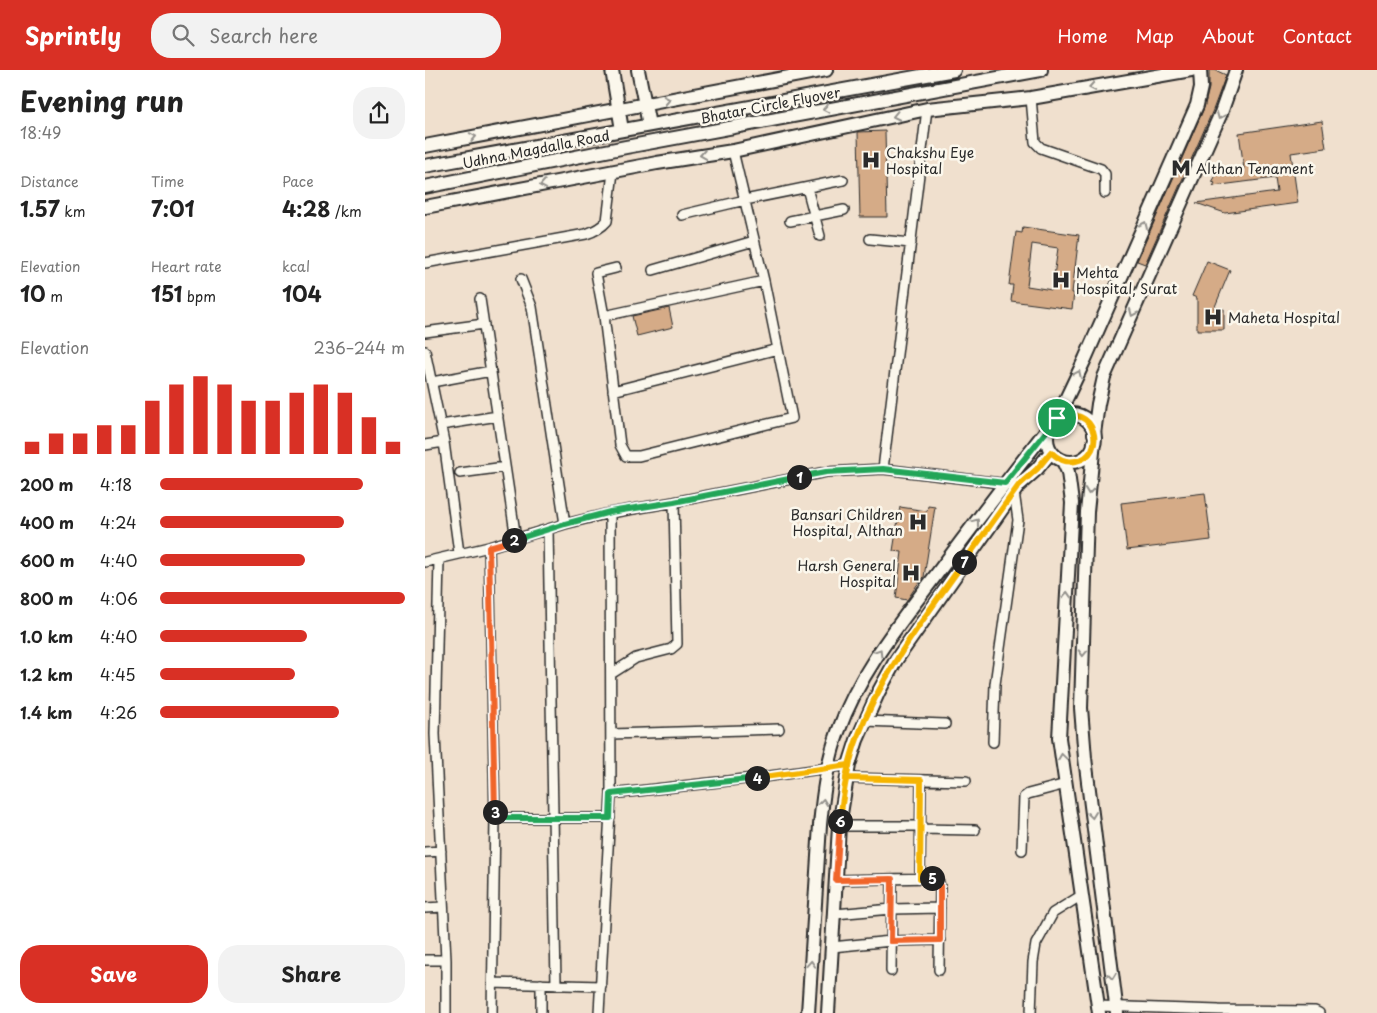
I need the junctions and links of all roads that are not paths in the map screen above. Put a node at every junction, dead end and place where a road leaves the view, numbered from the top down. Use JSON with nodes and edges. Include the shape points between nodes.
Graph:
{"nodes":[{"id":1,"x":612,"y":70,"type":"edge"},
{"id":2,"x":638,"y":70,"type":"edge"},
{"id":3,"x":826,"y":70,"type":"edge"},
{"id":4,"x":954,"y":70,"type":"edge"},
{"id":5,"x":1041,"y":70,"type":"edge"},
{"id":6,"x":1191,"y":70,"type":"edge"},
{"id":7,"x":1200,"y":70,"type":"edge"},
{"id":8,"x":1236,"y":70,"type":"edge"},
{"id":9,"x":1031,"y":98,"type":"junction"},
{"id":10,"x":644,"y":104,"type":"junction"},
{"id":11,"x":619,"y":108,"type":"junction"},
{"id":12,"x":927,"y":109,"type":"junction"},
{"id":13,"x":649,"y":125,"type":"junction"},
{"id":14,"x":623,"y":130,"type":"junction"},
{"id":15,"x":652,"y":143,"type":"junction"},
{"id":16,"x":425,"y":146,"type":"edge"},
{"id":17,"x":626,"y":147,"type":"junction"},
{"id":18,"x":733,"y":150,"type":"junction"},
{"id":19,"x":657,"y":163,"type":"junction"},
{"id":20,"x":425,"y":166,"type":"edge"},
{"id":21,"x":632,"y":168,"type":"junction"},
{"id":22,"x":613,"y":172,"type":"junction"},
{"id":23,"x":843,"y":180,"type":"dead end"},
{"id":24,"x":425,"y":187,"type":"edge"},
{"id":25,"x":807,"y":188,"type":"junction"},
{"id":26,"x":1105,"y":193,"type":"dead end"},
{"id":27,"x":745,"y":200,"type":"junction"},
{"id":28,"x":425,"y":207,"type":"edge"},
{"id":29,"x":844,"y":210,"type":"dead end"},
{"id":30,"x":681,"y":215,"type":"dead end"},
{"id":31,"x":815,"y":216,"type":"junction"},
{"id":32,"x":790,"y":221,"type":"dead end"},
{"id":33,"x":820,"y":236,"type":"dead end"},
{"id":34,"x":870,"y":239,"type":"dead end"},
{"id":35,"x":754,"y":241,"type":"junction"},
{"id":36,"x":911,"y":243,"type":"junction"},
{"id":37,"x":425,"y":263,"type":"edge"},
{"id":38,"x":616,"y":268,"type":"dead end"},
{"id":39,"x":653,"y":270,"type":"dead end"},
{"id":40,"x":521,"y":279,"type":"dead end"},
{"id":41,"x":764,"y":280,"type":"junction"},
{"id":42,"x":480,"y":299,"type":"dead end"},
{"id":43,"x":603,"y":316,"type":"junction"},
{"id":44,"x":484,"y":324,"type":"junction"},
{"id":45,"x":425,"y":332,"type":"edge"},
{"id":46,"x":778,"y":349,"type":"junction"},
{"id":47,"x":425,"y":351,"type":"edge"},
{"id":48,"x":491,"y":371,"type":"junction"},
{"id":49,"x":427,"y":372,"type":"edge"},
{"id":50,"x":432,"y":382,"type":"junction"},
{"id":51,"x":613,"y":391,"type":"junction"},
{"id":52,"x":498,"y":416,"type":"junction"},
{"id":53,"x":1055,"y":420,"type":"junction"},
{"id":54,"x":441,"y":425,"type":"junction"},
{"id":55,"x":1094,"y":438,"type":"junction"},
{"id":56,"x":444,"y":442,"type":"junction"},
{"id":57,"x":425,"y":445,"type":"edge"},
{"id":58,"x":1051,"y":452,"type":"junction"},
{"id":59,"x":1063,"y":460,"type":"junction"},
{"id":60,"x":505,"y":466,"type":"junction"},
{"id":61,"x":883,"y":469,"type":"junction"},
{"id":62,"x":460,"y":473,"type":"dead end"},
{"id":63,"x":1013,"y":487,"type":"junction"},
{"id":64,"x":674,"y":502,"type":"junction"},
{"id":65,"x":610,"y":512,"type":"junction"},
{"id":66,"x":565,"y":524,"type":"junction"},
{"id":67,"x":548,"y":530,"type":"junction"},
{"id":68,"x":516,"y":539,"type":"junction"},
{"id":69,"x":489,"y":547,"type":"junction"},
{"id":70,"x":459,"y":553,"type":"junction"},
{"id":71,"x":439,"y":560,"type":"junction"},
{"id":72,"x":425,"y":562,"type":"edge"},
{"id":73,"x":611,"y":674,"type":"junction"},
{"id":74,"x":864,"y":721,"type":"junction"},
{"id":75,"x":945,"y":724,"type":"dead end"},
{"id":76,"x":779,"y":729,"type":"dead end"},
{"id":77,"x":611,"y":734,"type":"junction"},
{"id":78,"x":993,"y":742,"type":"dead end"},
{"id":79,"x":849,"y":765,"type":"junction"},
{"id":80,"x":828,"y":767,"type":"junction"},
{"id":81,"x":846,"y":778,"type":"junction"},
{"id":82,"x":921,"y":780,"type":"junction"},
{"id":83,"x":966,"y":781,"type":"dead end"},
{"id":84,"x":1066,"y":784,"type":"junction"},
{"id":85,"x":611,"y":794,"type":"junction"},
{"id":86,"x":495,"y":818,"type":"junction"},
{"id":87,"x":553,"y":818,"type":"junction"},
{"id":88,"x":610,"y":818,"type":"junction"},
{"id":89,"x":839,"y":826,"type":"junction"},
{"id":90,"x":920,"y":827,"type":"junction"},
{"id":91,"x":975,"y":830,"type":"dead end"},
{"id":92,"x":1022,"y":850,"type":"dead end"},
{"id":93,"x":425,"y":852,"type":"edge"},
{"id":94,"x":441,"y":852,"type":"junction"},
{"id":95,"x":920,"y":878,"type":"junction"},
{"id":96,"x":892,"y":879,"type":"junction"},
{"id":97,"x":836,"y":880,"type":"junction"},
{"id":98,"x":1082,"y":895,"type":"junction"},
{"id":99,"x":443,"y":907,"type":"junction"},
{"id":100,"x":425,"y":908,"type":"edge"},
{"id":101,"x":940,"y":908,"type":"junction"},
{"id":102,"x":892,"y":909,"type":"junction"},
{"id":103,"x":835,"y":914,"type":"junction"},
{"id":104,"x":940,"y":940,"type":"junction"},
{"id":105,"x":891,"y":941,"type":"junction"},
{"id":106,"x":832,"y":947,"type":"junction"},
{"id":107,"x":425,"y":960,"type":"edge"},
{"id":108,"x":446,"y":960,"type":"junction"},
{"id":109,"x":939,"y":970,"type":"dead end"},
{"id":110,"x":891,"y":971,"type":"dead end"},
{"id":111,"x":493,"y":983,"type":"junction"},
{"id":112,"x":541,"y":984,"type":"junction"},
{"id":113,"x":555,"y":984,"type":"junction"},
{"id":114,"x":601,"y":986,"type":"junction"},
{"id":115,"x":1099,"y":1009,"type":"edge"},
{"id":116,"x":1116,"y":1010,"type":"edge"},
{"id":117,"x":1169,"y":1011,"type":"edge"},
{"id":118,"x":1219,"y":1012,"type":"edge"},
{"id":119,"x":446,"y":1013,"type":"edge"},
{"id":120,"x":492,"y":1013,"type":"edge"},
{"id":121,"x":541,"y":1013,"type":"edge"},
{"id":122,"x":599,"y":1013,"type":"edge"},
{"id":123,"x":808,"y":1013,"type":"edge"},
{"id":124,"x":828,"y":1013,"type":"edge"},
{"id":125,"x":1031,"y":1013,"type":"edge"},
{"id":126,"x":1319,"y":1013,"type":"edge"}],
"edges":[{"from":1,"to":11,"type":"main road"},
{"from":2,"to":10,"type":"main road"},
{"from":10,"to":3,"type":"main road","one_way":true},
{"from":4,"to":13,"type":"main road","name":"Bhatar Circle Flyover"},
{"from":5,"to":15,"type":"main road","name":"Bhatar Circle Flyover","one_way":true},
{"from":6,"to":9,"type":"main road","one_way":true},
{"from":53,"to":7,"type":"main road","one_way":true,"via":[[1197,105]]},
{"from":8,"to":55,"type":"main road","one_way":true,"via":[[1221,113],[1105,377]]},
{"from":9,"to":12,"type":"main road"},
{"from":9,"to":26,"type":"street","via":[[1035,142],[1041,148],[1101,169],[1105,174]]},
{"from":10,"to":11,"type":"main road"},
{"from":10,"to":13,"type":"main road"},
{"from":11,"to":14,"type":"main road"},
{"from":16,"to":11,"type":"main road","one_way":true},
{"from":12,"to":18,"type":"main road","one_way":true},
{"from":12,"to":36,"type":"street"},
{"from":13,"to":14,"type":"main road","name":"Udhna Magdalla Road"},
{"from":14,"to":20,"type":"main road","name":"Udhna Magdalla Road"},
{"from":15,"to":17,"type":"main road","name":"Udhna Magdalla Road"},
{"from":15,"to":19,"type":"main road"},
{"from":17,"to":21,"type":"main road"},
{"from":17,"to":24,"type":"main road","name":"Udhna Magdalla Road"},
{"from":18,"to":19,"type":"main road","one_way":true},
{"from":18,"to":27,"type":"street"},
{"from":19,"to":21,"type":"main road"},
{"from":21,"to":22,"type":"main road"},
{"from":22,"to":28,"type":"main road","one_way":true},
{"from":22,"to":37,"type":"street","via":[[607,221],[595,231]]},
{"from":23,"to":25,"type":"street"},
{"from":25,"to":27,"type":"street"},
{"from":25,"to":31,"type":"street"},
{"from":27,"to":30,"type":"street"},
{"from":27,"to":35,"type":"street"},
{"from":29,"to":31,"type":"street"},
{"from":31,"to":32,"type":"street"},
{"from":31,"to":33,"type":"street"},
{"from":34,"to":36,"type":"street"},
{"from":35,"to":39,"type":"street"},
{"from":35,"to":41,"type":"street"},
{"from":36,"to":61,"type":"street"},
{"from":38,"to":43,"type":"street","via":[[596,273]]},
{"from":40,"to":66,"type":"street","via":[[532,307]]},
{"from":41,"to":43,"type":"street"},
{"from":41,"to":46,"type":"street"},
{"from":42,"to":44,"type":"street"},
{"from":43,"to":51,"type":"street"},
{"from":44,"to":45,"type":"street"},
{"from":44,"to":48,"type":"street"},
{"from":46,"to":51,"type":"street"},
{"from":46,"to":51,"type":"street","via":[[792,418],[631,457],[626,456],[620,445]]},
{"from":47,"to":49,"type":"street"},
{"from":48,"to":50,"type":"street"},
{"from":48,"to":52,"type":"street"},
{"from":49,"to":50,"type":"street"},
{"from":50,"to":54,"type":"street"},
{"from":52,"to":54,"type":"street"},
{"from":52,"to":60,"type":"street"},
{"from":53,"to":55,"type":"main road","via":[[1072,414],[1080,416],[1092,426]]},
{"from":53,"to":58,"type":"main road","via":[[1047,437]]},
{"from":53,"to":63,"type":"main road"},
{"from":54,"to":56,"type":"street"},
{"from":55,"to":59,"type":"main road","via":[[1086,456],[1079,460]]},
{"from":55,"to":116,"type":"main road","one_way":true,"via":[[1087,512],[1081,708]]},
{"from":56,"to":57,"type":"street"},
{"from":56,"to":70,"type":"street"},
{"from":58,"to":59,"type":"main road"},
{"from":58,"to":63,"type":"main road","via":[[1037,469]]},
{"from":84,"to":59,"type":"main road","one_way":true,"via":[[1059,738],[1072,503],[1070,479]]},
{"from":60,"to":62,"type":"street"},
{"from":60,"to":68,"type":"street"},
{"from":61,"to":63,"type":"street"},
{"from":61,"to":64,"type":"street","via":[[826,472]]},
{"from":63,"to":74,"type":"main road","via":[[896,660]]},
{"from":63,"to":78,"type":"street","via":[[1018,520],[995,684]]},
{"from":80,"to":63,"type":"main road","one_way":true,"via":[[843,719],[879,650]]},
{"from":64,"to":65,"type":"street"},
{"from":64,"to":73,"type":"street","via":[[677,644],[671,649],[636,658]]},
{"from":65,"to":66,"type":"street"},
{"from":65,"to":73,"type":"street"},
{"from":66,"to":67,"type":"street"},
{"from":67,"to":68,"type":"street"},
{"from":67,"to":87,"type":"street"},
{"from":68,"to":69,"type":"street"},
{"from":69,"to":70,"type":"street"},
{"from":69,"to":86,"type":"street"},
{"from":70,"to":71,"type":"street"},
{"from":71,"to":72,"type":"street"},
{"from":71,"to":94,"type":"street","via":[[435,734]]},
{"from":73,"to":77,"type":"street"},
{"from":74,"to":75,"type":"street"},
{"from":74,"to":79,"type":"main road"},
{"from":76,"to":77,"type":"street"},
{"from":77,"to":85,"type":"street"},
{"from":79,"to":80,"type":"street"},
{"from":79,"to":81,"type":"main road"},
{"from":80,"to":85,"type":"street"},
{"from":123,"to":80,"type":"main road","one_way":true,"via":[[820,826]]},
{"from":81,"to":82,"type":"street"},
{"from":81,"to":89,"type":"main road"},
{"from":82,"to":83,"type":"street"},
{"from":82,"to":90,"type":"street"},
{"from":84,"to":92,"type":"street","via":[[1024,797]]},
{"from":84,"to":98,"type":"main road"},
{"from":85,"to":88,"type":"street"},
{"from":86,"to":87,"type":"street"},
{"from":86,"to":111,"type":"street"},
{"from":87,"to":88,"type":"street"},
{"from":87,"to":113,"type":"street"},
{"from":88,"to":114,"type":"street"},
{"from":89,"to":90,"type":"street"},
{"from":89,"to":97,"type":"main road"},
{"from":90,"to":91,"type":"street"},
{"from":90,"to":95,"type":"street"},
{"from":93,"to":94,"type":"street"},
{"from":94,"to":99,"type":"street"},
{"from":95,"to":96,"type":"street"},
{"from":95,"to":101,"type":"street","via":[[934,878],[940,883]]},
{"from":96,"to":97,"type":"street"},
{"from":96,"to":102,"type":"street"},
{"from":97,"to":103,"type":"main road"},
{"from":98,"to":115,"type":"main road"},
{"from":98,"to":125,"type":"street","via":[[1053,912],[1036,944]]},
{"from":99,"to":100,"type":"street"},
{"from":99,"to":108,"type":"street"},
{"from":101,"to":102,"type":"street"},
{"from":101,"to":104,"type":"street"},
{"from":102,"to":103,"type":"street"},
{"from":102,"to":105,"type":"street"},
{"from":103,"to":106,"type":"main road"},
{"from":104,"to":105,"type":"street"},
{"from":104,"to":109,"type":"street"},
{"from":105,"to":106,"type":"street"},
{"from":105,"to":110,"type":"street"},
{"from":106,"to":124,"type":"main road"},
{"from":107,"to":108,"type":"street"},
{"from":108,"to":119,"type":"street"},
{"from":111,"to":112,"type":"street"},
{"from":111,"to":120,"type":"street"},
{"from":112,"to":113,"type":"street"},
{"from":112,"to":121,"type":"street"},
{"from":113,"to":114,"type":"street"},
{"from":114,"to":122,"type":"street"},
{"from":115,"to":116,"type":"street"},
{"from":116,"to":117,"type":"street"},
{"from":117,"to":118,"type":"street"},
{"from":118,"to":126,"type":"street"}]}
